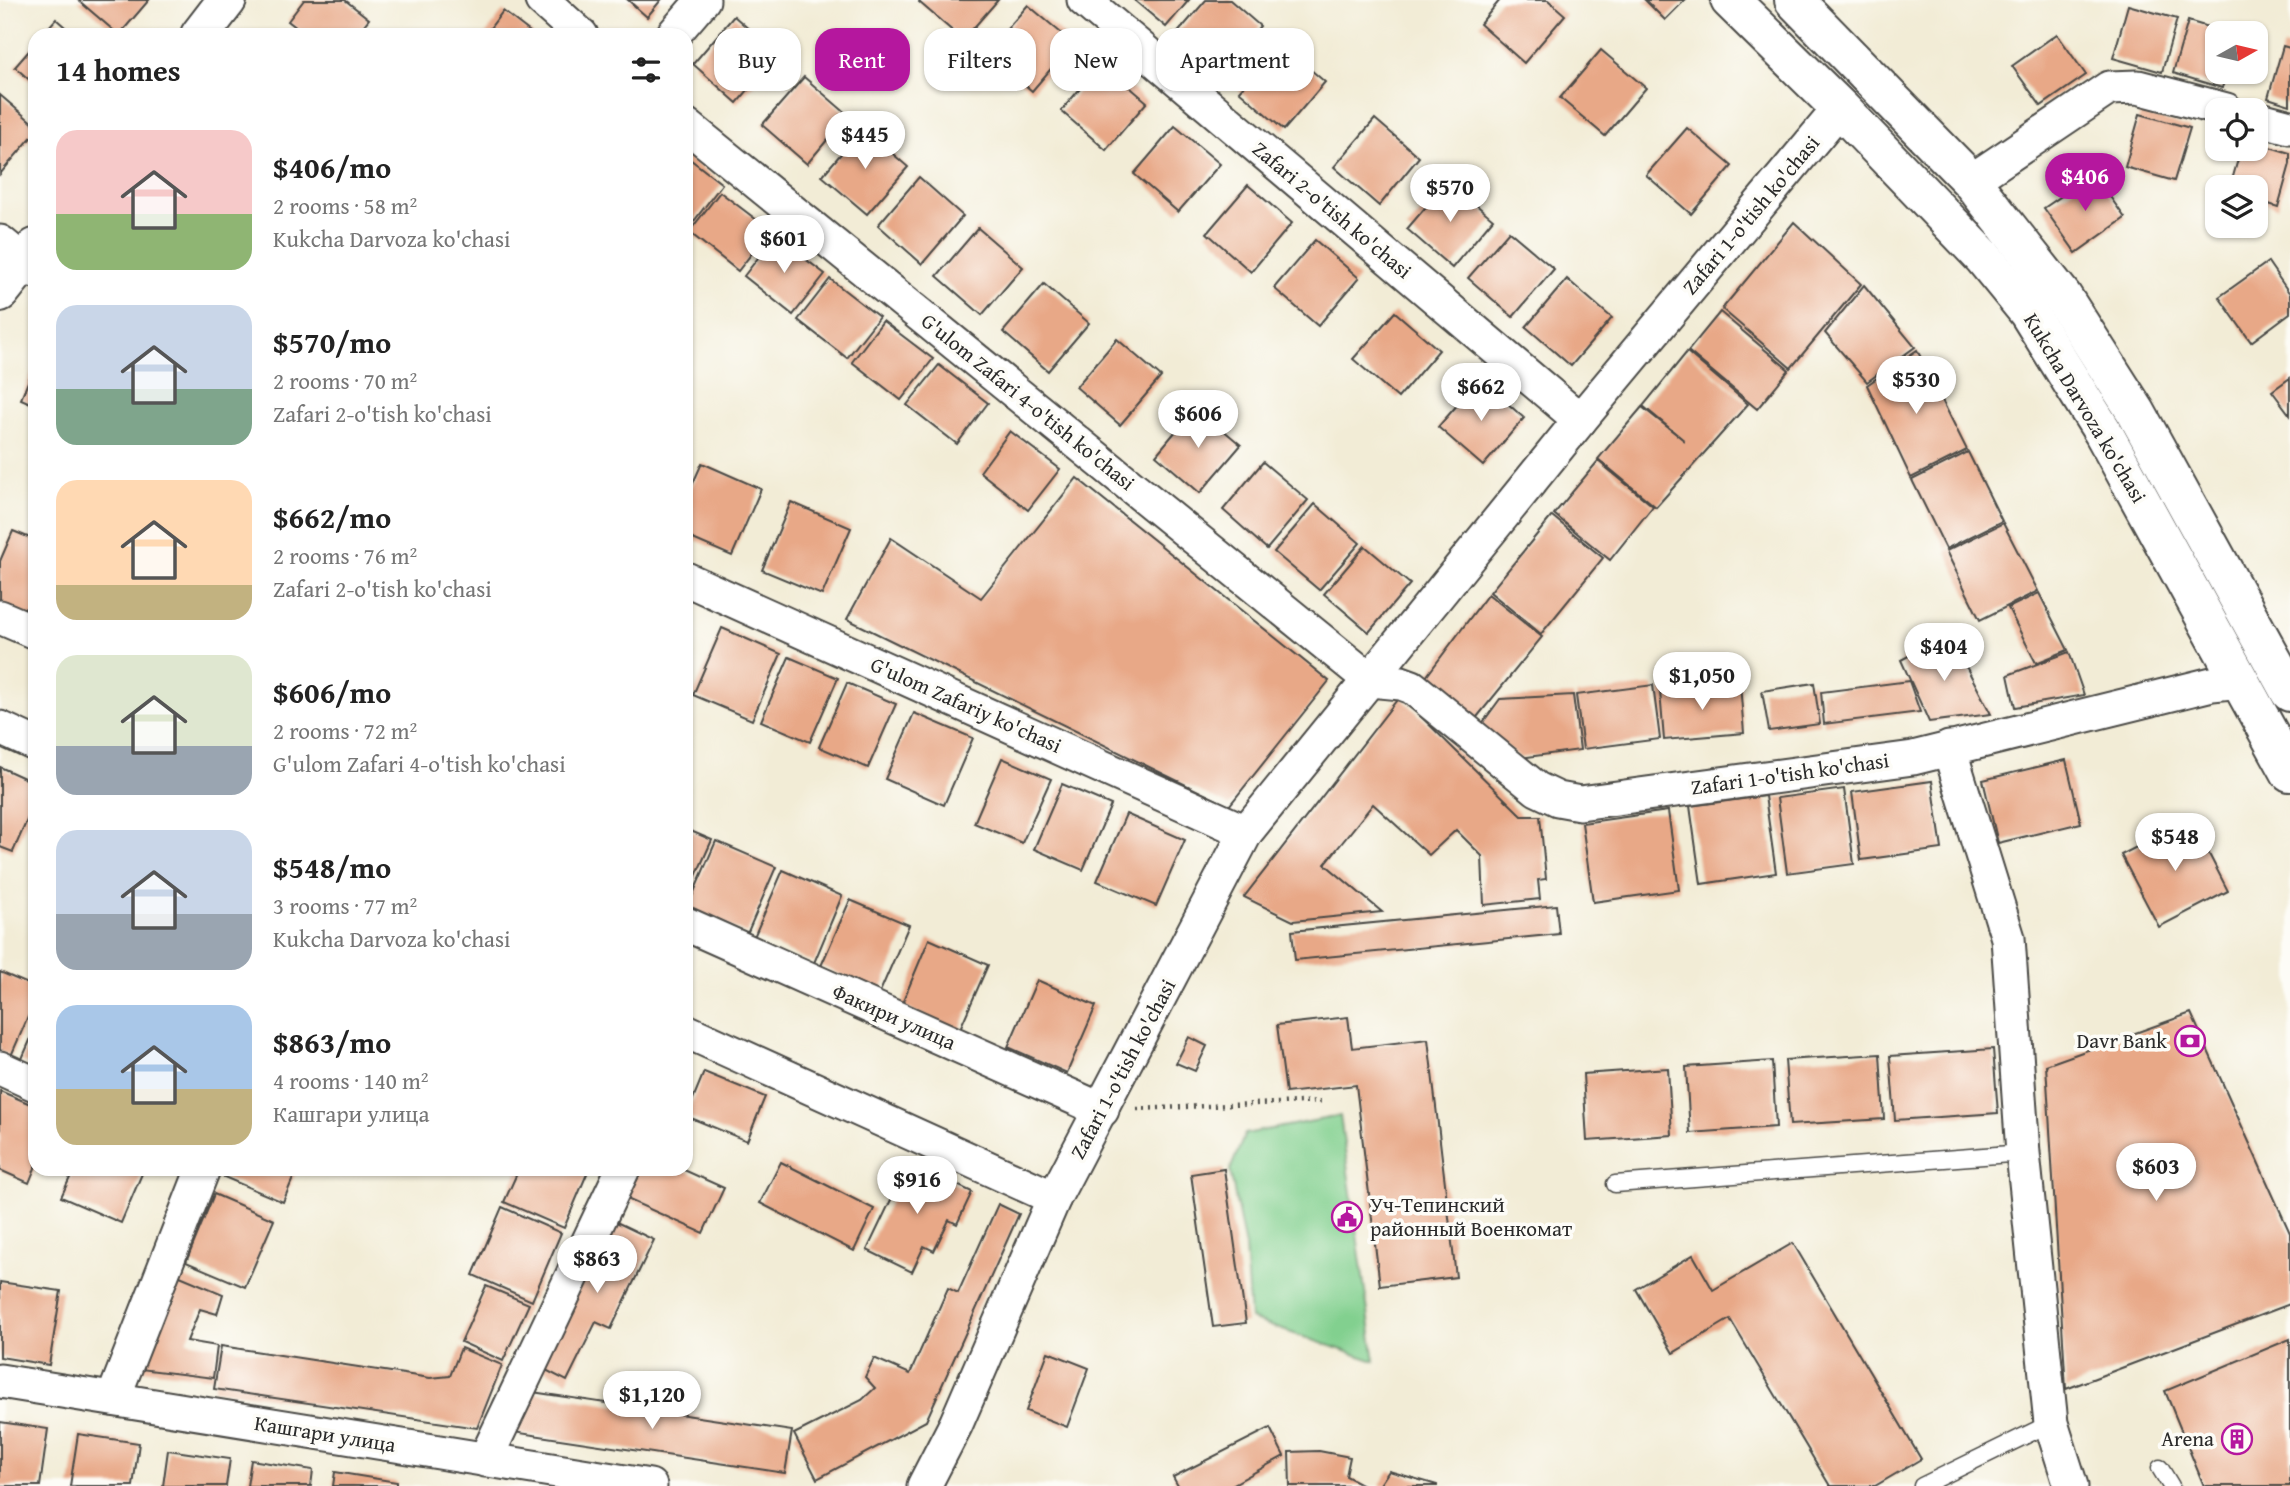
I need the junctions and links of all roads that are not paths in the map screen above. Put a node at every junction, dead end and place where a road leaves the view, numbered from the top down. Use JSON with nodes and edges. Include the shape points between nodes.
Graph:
{"nodes":[{"id":1,"x":227,"y":0,"type":"edge"},
{"id":2,"x":542,"y":0,"type":"edge"},
{"id":3,"x":703,"y":0,"type":"edge"},
{"id":4,"x":1084,"y":0,"type":"edge"},
{"id":5,"x":1730,"y":0,"type":"edge"},
{"id":6,"x":1794,"y":0,"type":"edge"},
{"id":7,"x":205,"y":28,"type":"edge"},
{"id":8,"x":573,"y":28,"type":"edge"},
{"id":9,"x":679,"y":28,"type":"edge"},
{"id":10,"x":2205,"y":105,"type":"edge"},
{"id":11,"x":1840,"y":108,"type":"junction"},
{"id":12,"x":2268,"y":121,"type":"edge"},
{"id":13,"x":2290,"y":127,"type":"edge"},
{"id":14,"x":693,"y":131,"type":"edge"},
{"id":15,"x":1972,"y":181,"type":"junction"},
{"id":16,"x":24,"y":256,"type":"edge"},
{"id":17,"x":0,"y":292,"type":"edge"},
{"id":18,"x":1580,"y":420,"type":"junction"},
{"id":19,"x":693,"y":582,"type":"edge"},
{"id":20,"x":0,"y":617,"type":"edge"},
{"id":21,"x":28,"y":629,"type":"edge"},
{"id":22,"x":1370,"y":680,"type":"junction"},
{"id":23,"x":2242,"y":681,"type":"junction"},
{"id":24,"x":2287,"y":682,"type":"edge"},
{"id":25,"x":0,"y":728,"type":"edge"},
{"id":26,"x":28,"y":741,"type":"edge"},
{"id":27,"x":1949,"y":748,"type":"junction"},
{"id":28,"x":2290,"y":772,"type":"edge"},
{"id":29,"x":1246,"y":832,"type":"junction"},
{"id":30,"x":693,"y":927,"type":"edge"},
{"id":31,"x":693,"y":1037,"type":"edge"},
{"id":32,"x":0,"y":1068,"type":"edge"},
{"id":33,"x":28,"y":1081,"type":"edge"},
{"id":34,"x":1102,"y":1110,"type":"junction"},
{"id":35,"x":2023,"y":1153,"type":"junction"},
{"id":36,"x":200,"y":1176,"type":"edge"},
{"id":37,"x":620,"y":1176,"type":"edge"},
{"id":38,"x":1615,"y":1184,"type":"dead end"},
{"id":39,"x":1054,"y":1198,"type":"junction"},
{"id":40,"x":0,"y":1381,"type":"edge"},
{"id":41,"x":113,"y":1399,"type":"junction"},
{"id":42,"x":2051,"y":1423,"type":"junction"},
{"id":43,"x":485,"y":1460,"type":"junction"},
{"id":44,"x":2160,"y":1468,"type":"dead end"},
{"id":45,"x":634,"y":1485,"type":"edge"},
{"id":46,"x":924,"y":1486,"type":"edge"},
{"id":47,"x":1922,"y":1486,"type":"edge"},
{"id":48,"x":2071,"y":1486,"type":"edge"},
{"id":49,"x":2171,"y":1486,"type":"edge"}],
"edges":[{"from":1,"to":7,"type":"main road"},
{"from":2,"to":8,"type":"street"},
{"from":3,"to":9,"type":"street"},
{"from":4,"to":18,"type":"street","name":"Zafari 2-o'tish ko'chasi"},
{"from":5,"to":11,"type":"main road","name":"Kukcha Darvoza ko'chasi"},
{"from":6,"to":15,"type":"main road","name":"Kukcha Darvoza ko'chasi"},
{"from":10,"to":15,"type":"street","via":[[2138,87],[2109,88]]},
{"from":11,"to":18,"type":"street","name":"Zafari 1-o'tish ko'chasi"},
{"from":11,"to":23,"type":"main road","name":"Kukcha Darvoza ko'chasi","via":[[1983,257],[2028,312],[2068,372]]},
{"from":12,"to":13,"type":"street"},
{"from":14,"to":22,"type":"street","name":"G'ulom Zafari 4-o'tish ko'chasi"},
{"from":15,"to":24,"type":"main road","name":"Kukcha Darvoza ko'chasi","via":[[2101,354]]},
{"from":16,"to":17,"type":"main road"},
{"from":18,"to":22,"type":"street","name":"Zafari 1-o'tish ko'chasi"},
{"from":19,"to":29,"type":"street","name":"G'ulom Zafariy ko'chasi"},
{"from":20,"to":21,"type":"street"},
{"from":22,"to":27,"type":"street","name":"Zafari 1-o'tish ko'chasi","via":[[1412,687],[1537,789],[1580,803],[1913,758]]},
{"from":22,"to":29,"type":"street","name":"Zafari 1-o'tish ko'chasi"},
{"from":23,"to":24,"type":"main road"},
{"from":23,"to":27,"type":"street","name":"Zafari 1-o'tish ko'chasi","via":[[2212,684]]},
{"from":23,"to":28,"type":"main road","name":"Kukcha Darvoza ko'chasi"},
{"from":25,"to":26,"type":"street"},
{"from":27,"to":35,"type":"street","via":[[2008,938]]},
{"from":29,"to":34,"type":"street","name":"Zafari 1-o'tish ko'chasi"},
{"from":30,"to":34,"type":"street","name":"Факири улица"},
{"from":31,"to":39,"type":"street"},
{"from":32,"to":33,"type":"street"},
{"from":34,"to":39,"type":"street","name":"Zafari 1-o'tish ko'chasi"},
{"from":35,"to":38,"type":"lane"},
{"from":35,"to":42,"type":"street"},
{"from":36,"to":41,"type":"street"},
{"from":37,"to":43,"type":"street"},
{"from":39,"to":46,"type":"street","name":"Zafari 1-o'tish ko'chasi","via":[[956,1424]]},
{"from":40,"to":41,"type":"street","name":"Кашгари улица"},
{"from":41,"to":43,"type":"street","name":"Кашгари улица"},
{"from":42,"to":47,"type":"lane"},
{"from":42,"to":48,"type":"street"},
{"from":43,"to":45,"type":"street","name":"Кашгари улица"},
{"from":44,"to":49,"type":"lane"}]}
